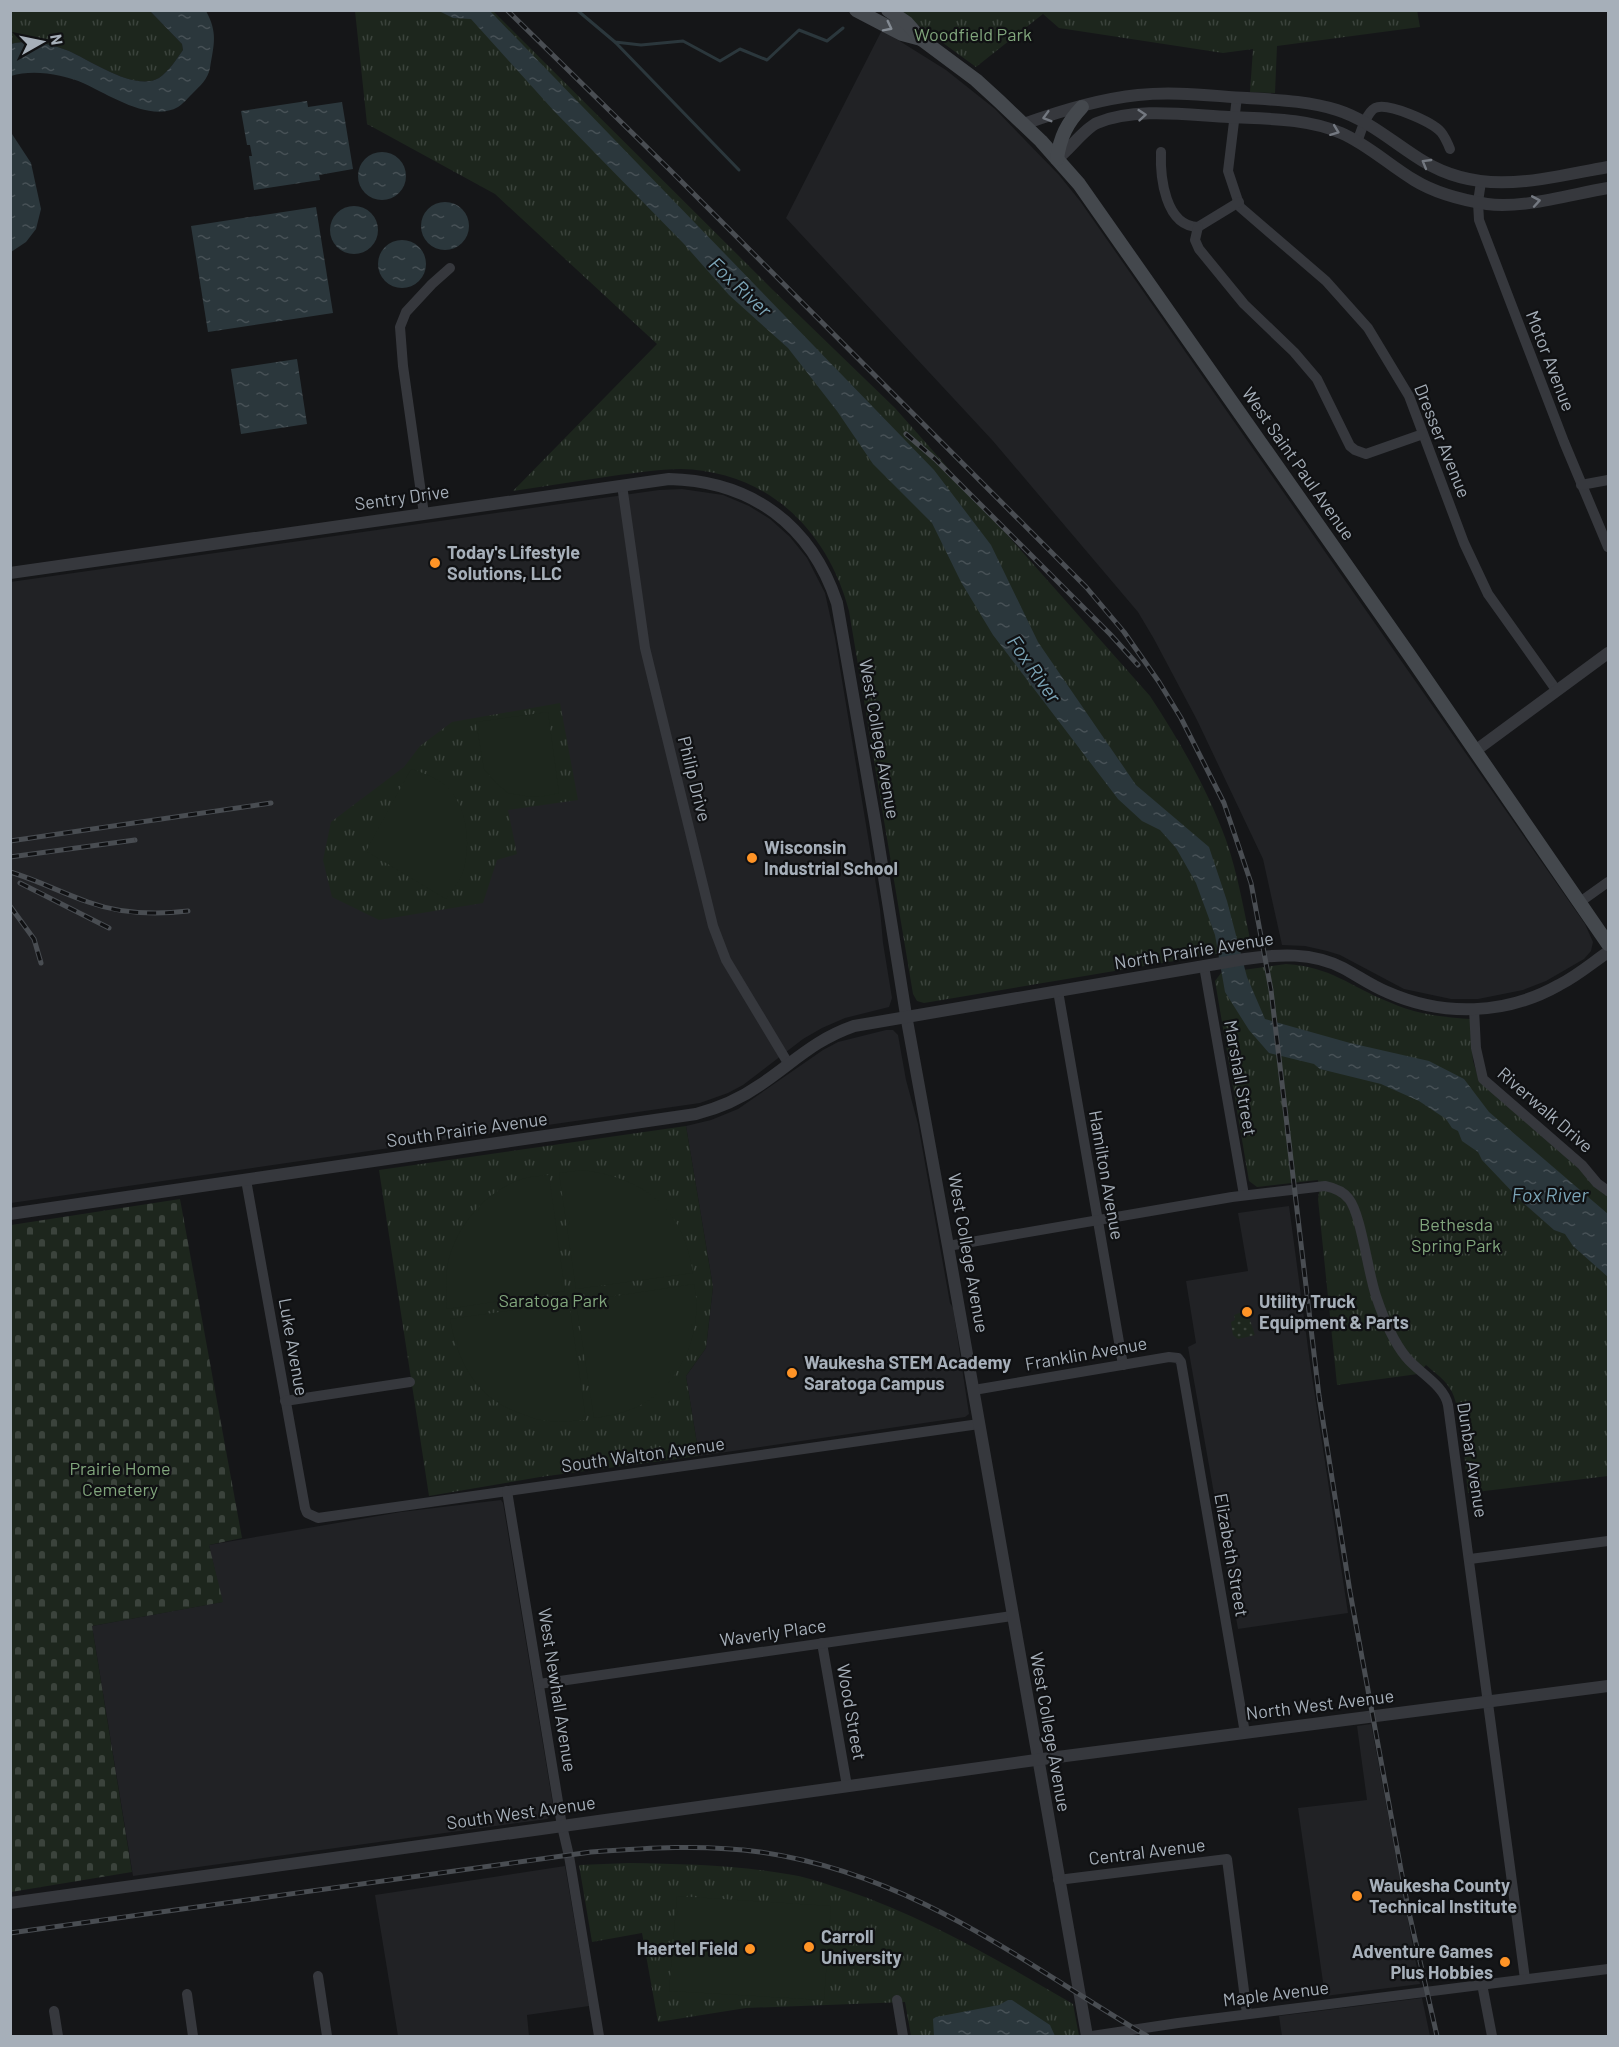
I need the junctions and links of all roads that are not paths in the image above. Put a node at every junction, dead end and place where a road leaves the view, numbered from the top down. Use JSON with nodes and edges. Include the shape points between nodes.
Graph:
{"nodes":[{"id":1,"x":856,"y":10,"type":"edge"},
{"id":2,"x":888,"y":10,"type":"edge"},
{"id":3,"x":921,"y":39,"type":"junction"},
{"id":4,"x":1237,"y":97,"type":"junction"},
{"id":5,"x":1110,"y":100,"type":"junction"},
{"id":6,"x":1082,"y":107,"type":"junction"},
{"id":7,"x":1115,"y":118,"type":"junction"},
{"id":8,"x":1234,"y":118,"type":"junction"},
{"id":9,"x":1365,"y":123,"type":"junction"},
{"id":10,"x":1024,"y":124,"type":"junction"},
{"id":11,"x":1357,"y":142,"type":"junction"},
{"id":12,"x":1450,"y":149,"type":"dead end"},
{"id":13,"x":1161,"y":152,"type":"dead end"},
{"id":14,"x":1057,"y":159,"type":"junction"},
{"id":15,"x":1608,"y":167,"type":"edge"},
{"id":16,"x":1481,"y":182,"type":"junction"},
{"id":17,"x":1608,"y":188,"type":"edge"},
{"id":18,"x":1239,"y":202,"type":"junction"},
{"id":19,"x":1478,"y":202,"type":"junction"},
{"id":20,"x":1198,"y":227,"type":"junction"},
{"id":21,"x":450,"y":268,"type":"dead end"},
{"id":22,"x":1423,"y":434,"type":"junction"},
{"id":23,"x":1608,"y":480,"type":"edge"},
{"id":24,"x":622,"y":485,"type":"junction"},
{"id":25,"x":1581,"y":485,"type":"junction"},
{"id":26,"x":424,"y":513,"type":"junction"},
{"id":27,"x":789,"y":525,"type":"joint"},
{"id":28,"x":1608,"y":547,"type":"edge"},
{"id":29,"x":10,"y":573,"type":"edge"},
{"id":30,"x":1608,"y":653,"type":"edge"},
{"id":31,"x":1557,"y":691,"type":"junction"},
{"id":32,"x":1475,"y":751,"type":"junction"},
{"id":33,"x":1608,"y":882,"type":"edge"},
{"id":34,"x":1580,"y":902,"type":"junction"},
{"id":35,"x":1608,"y":944,"type":"edge"},
{"id":36,"x":1608,"y":952,"type":"edge"},
{"id":37,"x":1204,"y":966,"type":"junction"},
{"id":38,"x":1058,"y":991,"type":"junction"},
{"id":39,"x":1474,"y":1010,"type":"junction"},
{"id":40,"x":906,"y":1016,"type":"junction"},
{"id":41,"x":788,"y":1063,"type":"junction"},
{"id":42,"x":246,"y":1180,"type":"junction"},
{"id":43,"x":1608,"y":1191,"type":"edge"},
{"id":44,"x":1244,"y":1196,"type":"junction"},
{"id":45,"x":10,"y":1214,"type":"edge"},
{"id":46,"x":1097,"y":1220,"type":"junction"},
{"id":47,"x":948,"y":1246,"type":"junction"},
{"id":48,"x":1123,"y":1365,"type":"junction"},
{"id":49,"x":410,"y":1382,"type":"dead end"},
{"id":50,"x":1185,"y":1383,"type":"joint"},
{"id":51,"x":974,"y":1390,"type":"junction"},
{"id":52,"x":285,"y":1401,"type":"junction"},
{"id":53,"x":979,"y":1424,"type":"junction"},
{"id":54,"x":507,"y":1491,"type":"junction"},
{"id":55,"x":312,"y":1517,"type":"joint"},
{"id":56,"x":1608,"y":1541,"type":"edge"},
{"id":57,"x":1470,"y":1559,"type":"junction"},
{"id":58,"x":1012,"y":1616,"type":"junction"},
{"id":59,"x":822,"y":1643,"type":"junction"},
{"id":60,"x":539,"y":1684,"type":"junction"},
{"id":61,"x":1608,"y":1686,"type":"edge"},
{"id":62,"x":1489,"y":1701,"type":"junction"},
{"id":63,"x":1245,"y":1733,"type":"junction"},
{"id":64,"x":1037,"y":1759,"type":"junction"},
{"id":65,"x":847,"y":1786,"type":"junction"},
{"id":66,"x":562,"y":1826,"type":"junction"},
{"id":67,"x":1058,"y":1880,"type":"junction"},
{"id":68,"x":10,"y":1903,"type":"edge"},
{"id":69,"x":1608,"y":1969,"type":"edge"},
{"id":70,"x":318,"y":1976,"type":"dead end"},
{"id":71,"x":1525,"y":1979,"type":"junction"},
{"id":72,"x":1482,"y":1984,"type":"junction"},
{"id":73,"x":187,"y":1994,"type":"dead end"},
{"id":74,"x":897,"y":2000,"type":"dead end"},
{"id":75,"x":54,"y":2011,"type":"dead end"},
{"id":76,"x":1248,"y":2014,"type":"junction"},
{"id":77,"x":58,"y":2037,"type":"edge"},
{"id":78,"x":193,"y":2037,"type":"edge"},
{"id":79,"x":327,"y":2037,"type":"edge"},
{"id":80,"x":599,"y":2037,"type":"edge"},
{"id":81,"x":903,"y":2037,"type":"edge"},
{"id":82,"x":1087,"y":2037,"type":"edge"},
{"id":83,"x":1092,"y":2037,"type":"edge"},
{"id":84,"x":1492,"y":2037,"type":"edge"}],
"edges":[{"from":1,"to":3,"type":"main road","name":"West Saint Paul Avenue","one_way":true,"via":[[902,34]]},
{"from":2,"to":3,"type":"main road","name":"West Saint Paul Avenue"},
{"from":3,"to":10,"type":"main road","name":"West Saint Paul Avenue","via":[[976,80]]},
{"from":4,"to":5,"type":"street","via":[[1163,94]]},
{"from":4,"to":8,"type":"street","name":"Dresser Avenue"},
{"from":4,"to":9,"type":"street","via":[[1318,104]]},
{"from":5,"to":6,"type":"street"},
{"from":5,"to":7,"type":"street"},
{"from":6,"to":10,"type":"street","one_way":true},
{"from":6,"to":14,"type":"main road","via":[[1064,129]]},
{"from":7,"to":8,"type":"street","one_way":true,"via":[[1159,113]]},
{"from":7,"to":14,"type":"street","via":[[1092,125]]},
{"from":8,"to":11,"type":"street","one_way":true,"via":[[1309,123],[1340,132]]},
{"from":8,"to":18,"type":"street","name":"Dresser Avenue","via":[[1228,171]]},
{"from":9,"to":11,"type":"street"},
{"from":9,"to":12,"type":"street","via":[[1376,108],[1396,110],[1435,127]]},
{"from":16,"to":9,"type":"street","one_way":true,"via":[[1434,167]]},
{"from":10,"to":14,"type":"main road","name":"West Saint Paul Avenue"},
{"from":11,"to":19,"type":"street","via":[[1415,180],[1445,194]]},
{"from":13,"to":20,"type":"street","via":[[1163,190],[1173,211],[1187,226]]},
{"from":14,"to":32,"type":"main road","name":"West Saint Paul Avenue","via":[[1106,220]]},
{"from":15,"to":16,"type":"street","via":[[1513,183]]},
{"from":16,"to":19,"type":"street","name":"Motor Avenue"},
{"from":19,"to":17,"type":"street","one_way":true,"via":[[1518,204]]},
{"from":18,"to":20,"type":"street"},
{"from":18,"to":22,"type":"street","name":"Dresser Avenue","via":[[1240,207],[1326,281],[1368,328],[1409,396]]},
{"from":19,"to":25,"type":"street","name":"Motor Avenue","via":[[1479,220]]},
{"from":20,"to":22,"type":"street","via":[[1195,240],[1199,249],[1244,304],[1317,379],[1350,446],[1366,454]]},
{"from":21,"to":26,"type":"street","via":[[406,312],[400,327]]},
{"from":22,"to":31,"type":"street","name":"Dresser Avenue","via":[[1464,543],[1488,594]]},
{"from":23,"to":25,"type":"street"},
{"from":24,"to":26,"type":"street","name":"Sentry Drive"},
{"from":24,"to":27,"type":"street","name":"Sentry Drive","via":[[669,479],[706,482],[752,498]]},
{"from":24,"to":41,"type":"street","name":"Philip Drive","via":[[645,648],[713,926],[726,960]]},
{"from":25,"to":28,"type":"street","name":"Motor Avenue"},
{"from":26,"to":29,"type":"street","name":"Sentry Drive"},
{"from":27,"to":40,"type":"street","name":"West College Avenue","via":[[820,564],[837,603]]},
{"from":30,"to":31,"type":"street"},
{"from":31,"to":32,"type":"street"},
{"from":32,"to":34,"type":"main road","name":"West Saint Paul Avenue"},
{"from":33,"to":34,"type":"street"},
{"from":34,"to":35,"type":"main road","name":"West Saint Paul Avenue"},
{"from":36,"to":39,"type":"street","name":"North Prairie Avenue","via":[[1542,994]]},
{"from":37,"to":38,"type":"street","name":"North Prairie Avenue"},
{"from":37,"to":39,"type":"street","name":"North Prairie Avenue","via":[[1279,955],[1317,959],[1405,999]]},
{"from":37,"to":44,"type":"street","name":"Marshall Street"},
{"from":38,"to":40,"type":"street","name":"North Prairie Avenue"},
{"from":38,"to":46,"type":"street","name":"Hamilton Avenue"},
{"from":39,"to":43,"type":"street","name":"Riverwalk Drive","via":[[1476,1054],[1483,1079]]},
{"from":40,"to":41,"type":"street","name":"South Prairie Avenue","via":[[837,1032]]},
{"from":40,"to":47,"type":"street","name":"West College Avenue"},
{"from":41,"to":42,"type":"street","name":"South Prairie Avenue","via":[[738,1098],[696,1114]]},
{"from":42,"to":45,"type":"street","name":"South Prairie Avenue"},
{"from":42,"to":52,"type":"street","name":"Luke Avenue"},
{"from":44,"to":46,"type":"street","name":"Dunbar Avenue"},
{"from":44,"to":57,"type":"street","name":"Dunbar Avenue","via":[[1325,1186],[1341,1191],[1352,1203],[1383,1317],[1405,1356],[1447,1400]]},
{"from":46,"to":47,"type":"street","name":"Dunbar Avenue"},
{"from":46,"to":48,"type":"street","name":"Hamilton Avenue"},
{"from":47,"to":51,"type":"street","name":"West College Avenue"},
{"from":48,"to":50,"type":"street","name":"Franklin Avenue","via":[[1176,1357],[1181,1362]]},
{"from":48,"to":51,"type":"street","name":"Franklin Avenue"},
{"from":49,"to":52,"type":"street"},
{"from":50,"to":63,"type":"street","name":"Elizabeth Street"},
{"from":51,"to":53,"type":"street","name":"West College Avenue"},
{"from":52,"to":55,"type":"street","name":"Luke Avenue","via":[[304,1508]]},
{"from":53,"to":54,"type":"street","name":"South Walton Avenue"},
{"from":53,"to":58,"type":"street","name":"West College Avenue"},
{"from":54,"to":55,"type":"street","name":"South Walton Avenue"},
{"from":54,"to":60,"type":"street","name":"West Newhall Avenue"},
{"from":56,"to":57,"type":"street"},
{"from":57,"to":62,"type":"street","name":"Dunbar Avenue"},
{"from":58,"to":59,"type":"street","name":"Waverly Place"},
{"from":58,"to":64,"type":"street","name":"West College Avenue"},
{"from":59,"to":60,"type":"street","name":"Waverly Place"},
{"from":59,"to":65,"type":"street","name":"Wood Street"},
{"from":60,"to":66,"type":"street","name":"West Newhall Avenue"},
{"from":61,"to":62,"type":"street","name":"North West Avenue"},
{"from":62,"to":63,"type":"street","name":"North West Avenue"},
{"from":62,"to":71,"type":"street","name":"Dunbar Avenue"},
{"from":63,"to":64,"type":"street","name":"North West Avenue"},
{"from":64,"to":65,"type":"street","name":"South West Avenue"},
{"from":64,"to":67,"type":"street","name":"West College Avenue"},
{"from":65,"to":66,"type":"street","name":"South West Avenue"},
{"from":66,"to":68,"type":"street","name":"South West Avenue"},
{"from":66,"to":80,"type":"street","name":"West Newhall Avenue"},
{"from":67,"to":76,"type":"street","name":"Central Avenue","via":[[1227,1858]]},
{"from":67,"to":82,"type":"street","name":"West College Avenue"},
{"from":69,"to":71,"type":"street","name":"Maple Avenue"},
{"from":70,"to":79,"type":"street"},
{"from":71,"to":72,"type":"street","name":"Maple Avenue"},
{"from":72,"to":76,"type":"street","name":"Maple Avenue"},
{"from":72,"to":84,"type":"street"},
{"from":73,"to":78,"type":"street"},
{"from":74,"to":81,"type":"street"},
{"from":75,"to":77,"type":"street"},
{"from":76,"to":83,"type":"street","name":"Maple Avenue"}]}
